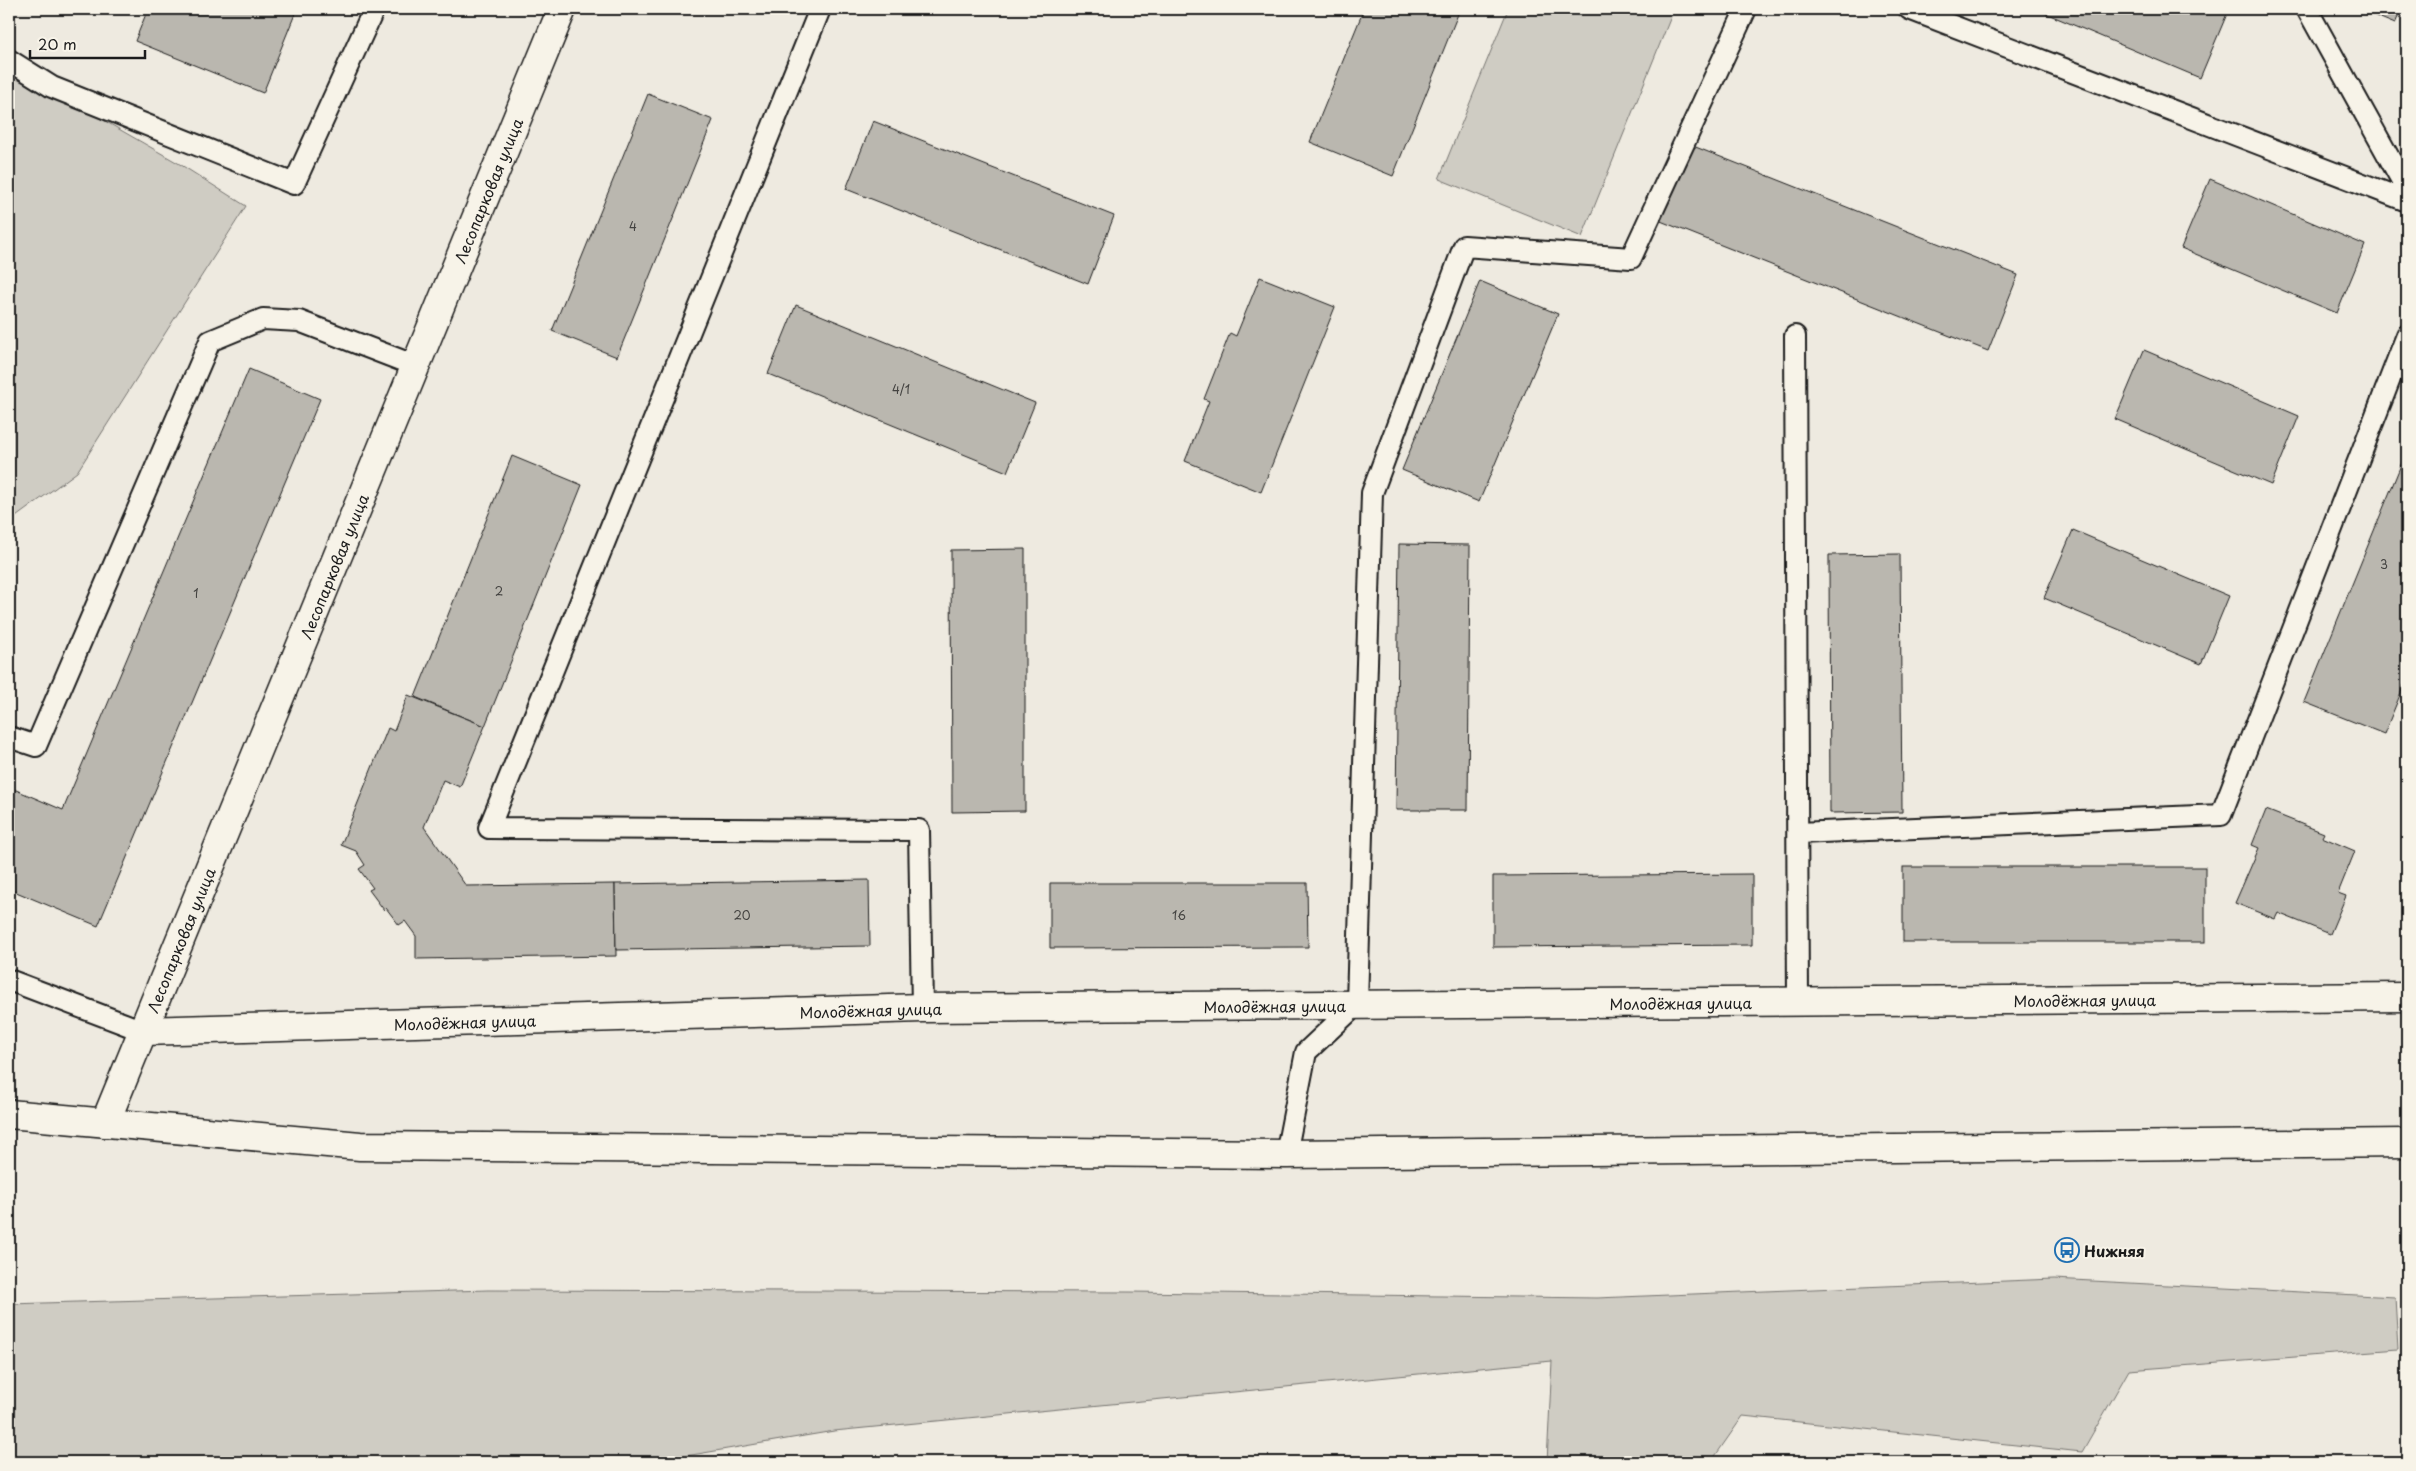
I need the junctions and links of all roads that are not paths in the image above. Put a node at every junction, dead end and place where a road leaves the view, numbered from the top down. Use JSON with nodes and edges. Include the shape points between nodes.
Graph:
{"nodes":[{"id":1,"x":374,"y":9,"type":"edge"},
{"id":2,"x":562,"y":9,"type":"edge"},
{"id":3,"x":820,"y":9,"type":"edge"},
{"id":4,"x":1746,"y":9,"type":"edge"},
{"id":5,"x":1910,"y":9,"type":"edge"},
{"id":6,"x":2306,"y":9,"type":"edge"},
{"id":7,"x":9,"y":60,"type":"edge"},
{"id":8,"x":2407,"y":190,"type":"edge"},
{"id":9,"x":2407,"y":201,"type":"edge"},
{"id":10,"x":2407,"y":335,"type":"edge"},
{"id":11,"x":1794,"y":336,"type":"dead end"},
{"id":12,"x":416,"y":366,"type":"junction"},
{"id":13,"x":9,"y":737,"type":"edge"},
{"id":14,"x":1798,"y":833,"type":"junction"},
{"id":15,"x":9,"y":980,"type":"edge"},
{"id":16,"x":2407,"y":997,"type":"edge"},
{"id":17,"x":1798,"y":1001,"type":"junction"},
{"id":18,"x":1357,"y":1004,"type":"junction"},
{"id":19,"x":922,"y":1008,"type":"junction"},
{"id":20,"x":143,"y":1031,"type":"junction"},
{"id":21,"x":9,"y":1114,"type":"edge"},
{"id":22,"x":105,"y":1123,"type":"junction"},
{"id":23,"x":2407,"y":1143,"type":"edge"},
{"id":24,"x":1286,"y":1154,"type":"junction"}],
"edges":[{"from":1,"to":7,"type":"lane","via":[[294,184],[52,87]]},
{"from":2,"to":12,"type":"street","name":"Лесопарковая улица"},
{"from":3,"to":19,"type":"lane","via":[[489,828],[919,830]]},
{"from":4,"to":18,"type":"lane","via":[[1631,258],[1464,246],[1372,493]]},
{"from":5,"to":9,"type":"lane"},
{"from":6,"to":8,"type":"lane"},
{"from":10,"to":14,"type":"lane","via":[[2221,815]]},
{"from":11,"to":14,"type":"lane"},
{"from":12,"to":13,"type":"lane","via":[[299,321],[263,319],[210,341],[36,746]]},
{"from":12,"to":20,"type":"street","name":"Лесопарковая улица"},
{"from":14,"to":17,"type":"lane"},
{"from":15,"to":20,"type":"lane"},
{"from":16,"to":17,"type":"street","name":"Молодёжная улица"},
{"from":17,"to":18,"type":"street","name":"Молодёжная улица"},
{"from":18,"to":19,"type":"street","name":"Молодёжная улица"},
{"from":18,"to":24,"type":"lane","via":[[1306,1052]]},
{"from":19,"to":20,"type":"street","name":"Молодёжная улица"},
{"from":20,"to":22,"type":"street","name":"Лесопарковая улица"},
{"from":21,"to":22,"type":"street"},
{"from":22,"to":24,"type":"street","via":[[360,1146]]},
{"from":23,"to":24,"type":"street"}]}
